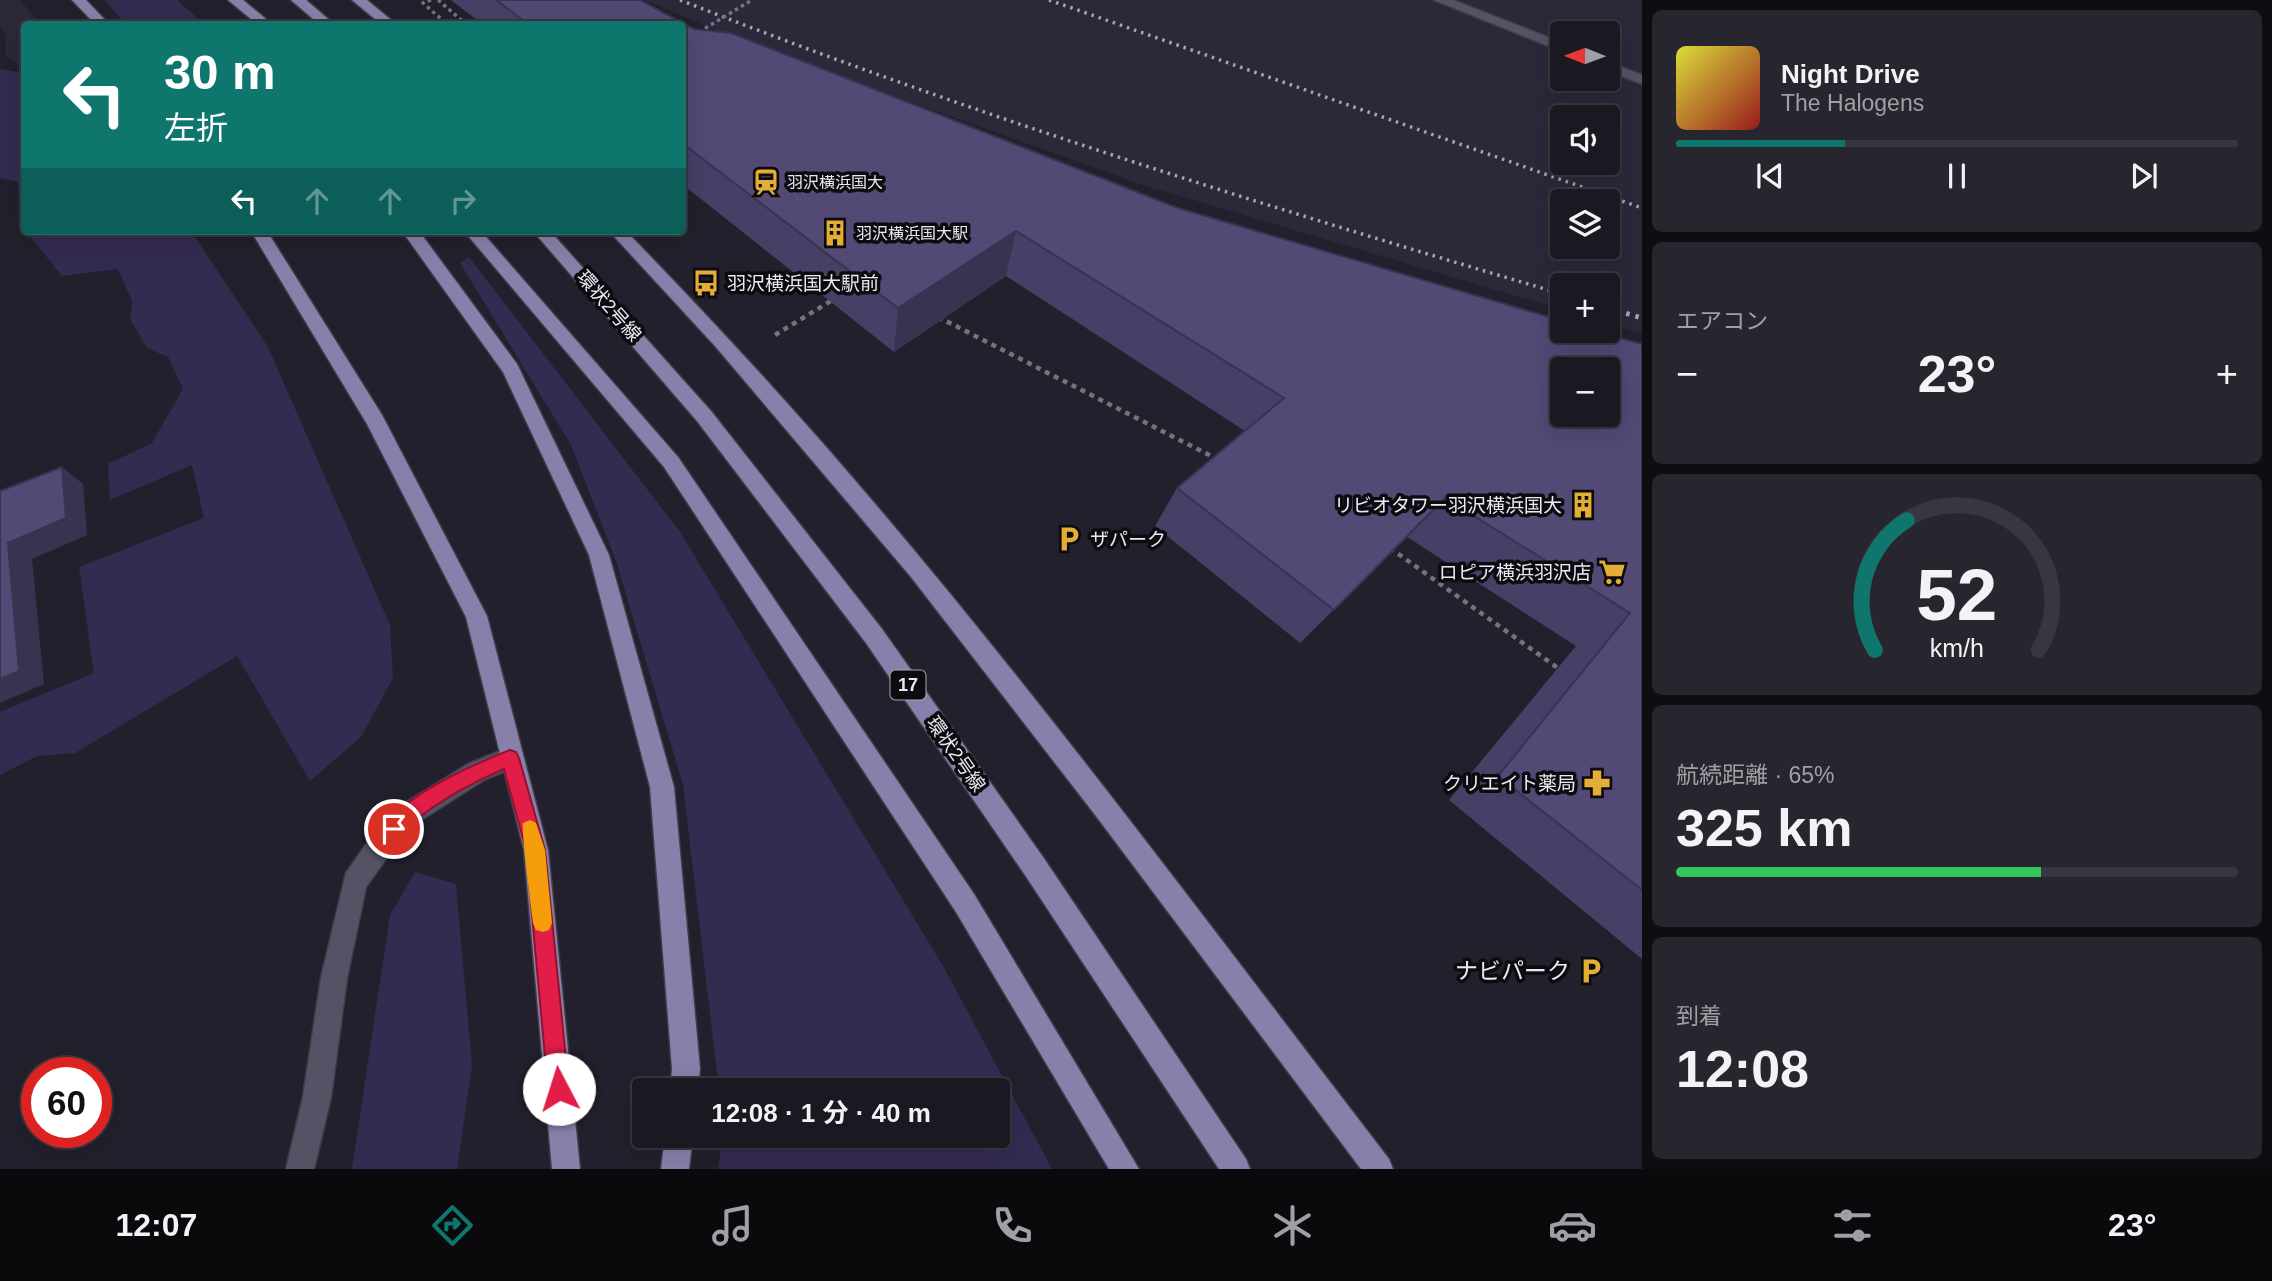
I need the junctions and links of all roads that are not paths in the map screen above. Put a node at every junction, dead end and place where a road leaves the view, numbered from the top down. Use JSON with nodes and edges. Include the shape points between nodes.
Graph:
{"nodes":[{"id":1,"x":79,"y":0,"type":"edge"},
{"id":2,"x":235,"y":0,"type":"edge"},
{"id":3,"x":298,"y":0,"type":"edge"},
{"id":4,"x":359,"y":0,"type":"edge"},
{"id":5,"x":1441,"y":0,"type":"edge"},
{"id":6,"x":99,"y":21,"type":"edge"},
{"id":7,"x":261,"y":21,"type":"edge"},
{"id":8,"x":323,"y":21,"type":"edge"},
{"id":9,"x":386,"y":21,"type":"edge"},
{"id":10,"x":1550,"y":43,"type":"edge"},
{"id":11,"x":1620,"y":71,"type":"edge"},
{"id":12,"x":1642,"y":80,"type":"edge"},
{"id":13,"x":261,"y":235,"type":"edge"},
{"id":14,"x":413,"y":235,"type":"edge"},
{"id":15,"x":475,"y":235,"type":"edge"},
{"id":16,"x":545,"y":235,"type":"edge"},
{"id":17,"x":621,"y":235,"type":"edge"},
{"id":18,"x":510,"y":758,"type":"junction"},
{"id":19,"x":685,"y":1078,"type":"edge"},
{"id":20,"x":678,"y":1148,"type":"edge"},
{"id":21,"x":300,"y":1169,"type":"edge"},
{"id":22,"x":566,"y":1169,"type":"edge"},
{"id":23,"x":676,"y":1169,"type":"edge"},
{"id":24,"x":1125,"y":1169,"type":"edge"},
{"id":25,"x":1236,"y":1169,"type":"edge"},
{"id":26,"x":1379,"y":1169,"type":"edge"}],
"edges":[{"from":1,"to":6,"type":"main road"},
{"from":2,"to":7,"type":"main road"},
{"from":3,"to":8,"type":"main road"},
{"from":4,"to":9,"type":"main road"},
{"from":5,"to":10,"type":"street"},
{"from":11,"to":12,"type":"street"},
{"from":13,"to":18,"type":"main road","via":[[375,420],[476,616]]},
{"from":14,"to":19,"type":"main road","via":[[511,369],[599,555],[662,787]]},
{"from":15,"to":24,"type":"main road","via":[[671,462],[965,903]]},
{"from":16,"to":25,"type":"main road","name":"環状2号線","number":"17","via":[[704,416],[874,636]]},
{"from":17,"to":26,"type":"main road","via":[[743,363],[998,667]]},
{"from":18,"to":21,"type":"street","via":[[476,772],[406,816],[355,882]]},
{"from":18,"to":22,"type":"main road","via":[[536,850]]},
{"from":20,"to":23,"type":"main road"}]}
